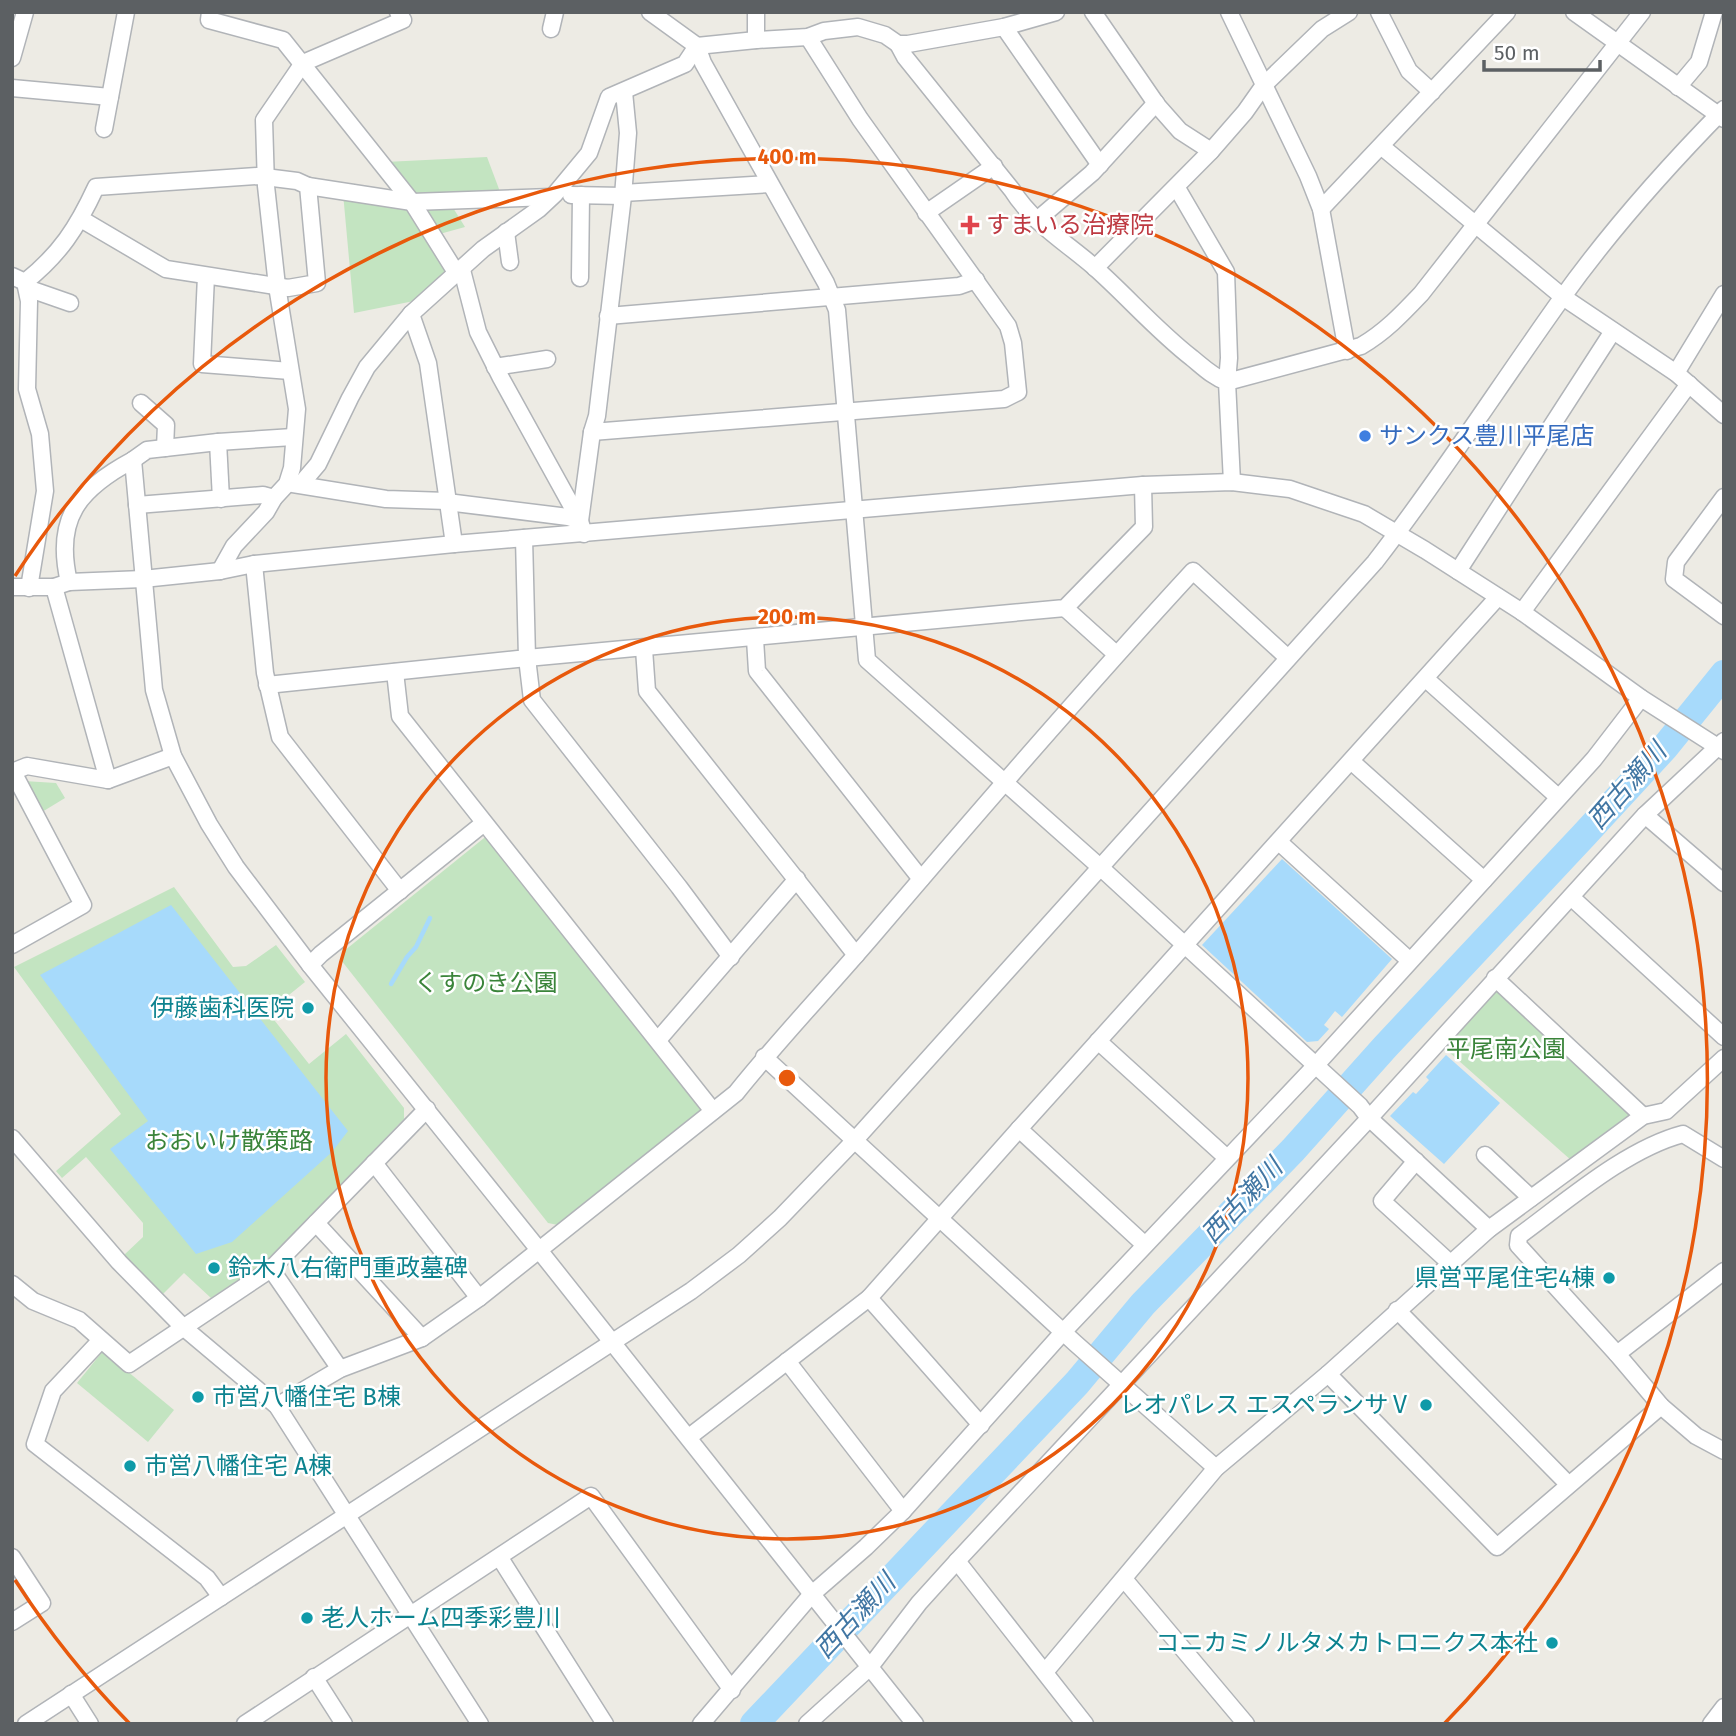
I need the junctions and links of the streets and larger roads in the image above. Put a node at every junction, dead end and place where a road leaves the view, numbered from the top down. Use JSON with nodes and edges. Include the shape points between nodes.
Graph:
{"nodes":[{"id":1,"x":127,"y":12,"type":"edge"},
{"id":2,"x":210,"y":12,"type":"edge"},
{"id":3,"x":419,"y":12,"type":"edge"},
{"id":4,"x":555,"y":12,"type":"edge"},
{"id":5,"x":650,"y":12,"type":"edge"},
{"id":6,"x":756,"y":12,"type":"edge"},
{"id":7,"x":1056,"y":12,"type":"edge"},
{"id":8,"x":1093,"y":12,"type":"edge"},
{"id":9,"x":1229,"y":12,"type":"edge"},
{"id":10,"x":1349,"y":12,"type":"edge"},
{"id":11,"x":1380,"y":12,"type":"edge"},
{"id":12,"x":1507,"y":12,"type":"edge"},
{"id":13,"x":1574,"y":12,"type":"edge"},
{"id":14,"x":1642,"y":12,"type":"edge"},
{"id":15,"x":1714,"y":12,"type":"edge"},
{"id":16,"x":20,"y":15,"type":"edge"},
{"id":17,"x":401,"y":16,"type":"edge"},
{"id":18,"x":1004,"y":27,"type":"junction"},
{"id":19,"x":551,"y":29,"type":"dead end"},
{"id":20,"x":808,"y":37,"type":"junction"},
{"id":21,"x":756,"y":40,"type":"junction"},
{"id":22,"x":898,"y":44,"type":"junction"},
{"id":23,"x":1619,"y":44,"type":"junction"},
{"id":24,"x":697,"y":46,"type":"junction"},
{"id":25,"x":12,"y":58,"type":"edge"},
{"id":26,"x":303,"y":64,"type":"junction"},
{"id":27,"x":1264,"y":85,"type":"junction"},
{"id":28,"x":1678,"y":87,"type":"junction"},
{"id":29,"x":12,"y":88,"type":"edge"},
{"id":30,"x":624,"y":92,"type":"junction"},
{"id":31,"x":1432,"y":92,"type":"junction"},
{"id":32,"x":110,"y":97,"type":"junction"},
{"id":33,"x":1156,"y":103,"type":"junction"},
{"id":34,"x":1722,"y":114,"type":"edge"},
{"id":35,"x":104,"y":129,"type":"dead end"},
{"id":36,"x":1381,"y":146,"type":"junction"},
{"id":37,"x":1211,"y":151,"type":"junction"},
{"id":38,"x":1100,"y":165,"type":"junction"},
{"id":39,"x":994,"y":166,"type":"junction"},
{"id":40,"x":266,"y":177,"type":"junction"},
{"id":41,"x":770,"y":184,"type":"junction"},
{"id":42,"x":309,"y":186,"type":"junction"},
{"id":43,"x":1177,"y":188,"type":"junction"},
{"id":44,"x":623,"y":194,"type":"junction"},
{"id":45,"x":581,"y":195,"type":"junction"},
{"id":46,"x":553,"y":196,"type":"junction"},
{"id":47,"x":412,"y":202,"type":"junction"},
{"id":48,"x":1321,"y":209,"type":"junction"},
{"id":49,"x":926,"y":213,"type":"junction"},
{"id":50,"x":81,"y":219,"type":"junction"},
{"id":51,"x":1037,"y":220,"type":"junction"},
{"id":52,"x":1476,"y":224,"type":"junction"},
{"id":53,"x":506,"y":232,"type":"junction"},
{"id":54,"x":510,"y":262,"type":"dead end"},
{"id":55,"x":1095,"y":268,"type":"junction"},
{"id":56,"x":459,"y":272,"type":"junction"},
{"id":57,"x":206,"y":276,"type":"junction"},
{"id":58,"x":580,"y":278,"type":"dead end"},
{"id":59,"x":976,"y":280,"type":"junction"},
{"id":60,"x":21,"y":282,"type":"edge"},
{"id":61,"x":277,"y":286,"type":"junction"},
{"id":62,"x":1724,"y":294,"type":"edge"},
{"id":63,"x":832,"y":297,"type":"junction"},
{"id":64,"x":1563,"y":297,"type":"junction"},
{"id":65,"x":70,"y":303,"type":"dead end"},
{"id":66,"x":411,"y":314,"type":"junction"},
{"id":67,"x":608,"y":316,"type":"junction"},
{"id":68,"x":1613,"y":331,"type":"junction"},
{"id":69,"x":1347,"y":351,"type":"junction"},
{"id":70,"x":547,"y":359,"type":"dead end"},
{"id":71,"x":495,"y":367,"type":"junction"},
{"id":72,"x":290,"y":371,"type":"junction"},
{"id":73,"x":1676,"y":373,"type":"junction"},
{"id":74,"x":1227,"y":382,"type":"junction"},
{"id":75,"x":1689,"y":384,"type":"junction"},
{"id":76,"x":141,"y":403,"type":"dead end"},
{"id":77,"x":844,"y":412,"type":"junction"},
{"id":78,"x":1724,"y":415,"type":"edge"},
{"id":79,"x":592,"y":432,"type":"junction"},
{"id":80,"x":293,"y":437,"type":"junction"},
{"id":81,"x":218,"y":442,"type":"junction"},
{"id":82,"x":165,"y":448,"type":"junction"},
{"id":83,"x":133,"y":460,"type":"junction"},
{"id":84,"x":1232,"y":482,"type":"junction"},
{"id":85,"x":294,"y":484,"type":"junction"},
{"id":86,"x":1143,"y":485,"type":"junction"},
{"id":87,"x":1724,"y":497,"type":"edge"},
{"id":88,"x":274,"y":498,"type":"junction"},
{"id":89,"x":221,"y":499,"type":"junction"},
{"id":90,"x":447,"y":502,"type":"junction"},
{"id":91,"x":137,"y":505,"type":"junction"},
{"id":92,"x":856,"y":510,"type":"junction"},
{"id":93,"x":582,"y":527,"type":"junction"},
{"id":94,"x":1398,"y":533,"type":"junction"},
{"id":95,"x":524,"y":538,"type":"junction"},
{"id":96,"x":454,"y":544,"type":"junction"},
{"id":97,"x":254,"y":564,"type":"junction"},
{"id":98,"x":220,"y":571,"type":"junction"},
{"id":99,"x":1458,"y":571,"type":"junction"},
{"id":100,"x":143,"y":579,"type":"junction"},
{"id":101,"x":62,"y":584,"type":"junction"},
{"id":102,"x":12,"y":587,"type":"edge"},
{"id":103,"x":29,"y":588,"type":"junction"},
{"id":104,"x":1498,"y":597,"type":"junction"},
{"id":105,"x":1065,"y":608,"type":"junction"},
{"id":106,"x":1522,"y":612,"type":"junction"},
{"id":107,"x":1724,"y":616,"type":"edge"},
{"id":108,"x":864,"y":628,"type":"junction"},
{"id":109,"x":755,"y":639,"type":"junction"},
{"id":110,"x":644,"y":649,"type":"junction"},
{"id":111,"x":1116,"y":654,"type":"junction"},
{"id":112,"x":527,"y":658,"type":"junction"},
{"id":113,"x":1288,"y":658,"type":"junction"},
{"id":114,"x":395,"y":672,"type":"junction"},
{"id":115,"x":1426,"y":679,"type":"junction"},
{"id":116,"x":267,"y":685,"type":"junction"},
{"id":117,"x":1641,"y":698,"type":"junction"},
{"id":118,"x":1722,"y":747,"type":"edge"},
{"id":119,"x":173,"y":756,"type":"junction"},
{"id":120,"x":1351,"y":761,"type":"junction"},
{"id":121,"x":13,"y":772,"type":"edge"},
{"id":122,"x":108,"y":780,"type":"junction"},
{"id":123,"x":1004,"y":783,"type":"junction"},
{"id":124,"x":1558,"y":797,"type":"junction"},
{"id":125,"x":1645,"y":815,"type":"junction"},
{"id":126,"x":484,"y":823,"type":"junction"},
{"id":127,"x":1279,"y":842,"type":"junction"},
{"id":128,"x":1100,"y":867,"type":"junction"},
{"id":129,"x":797,"y":879,"type":"junction"},
{"id":130,"x":921,"y":879,"type":"junction"},
{"id":131,"x":1484,"y":880,"type":"junction"},
{"id":132,"x":1724,"y":883,"type":"edge"},
{"id":133,"x":400,"y":891,"type":"junction"},
{"id":134,"x":1571,"y":897,"type":"junction"},
{"id":135,"x":1184,"y":944,"type":"junction"},
{"id":136,"x":12,"y":945,"type":"edge"},
{"id":137,"x":856,"y":955,"type":"junction"},
{"id":138,"x":731,"y":957,"type":"junction"},
{"id":139,"x":1409,"y":960,"type":"junction"},
{"id":140,"x":310,"y":965,"type":"junction"},
{"id":141,"x":1494,"y":978,"type":"junction"},
{"id":142,"x":1724,"y":1037,"type":"edge"},
{"id":143,"x":658,"y":1040,"type":"junction"},
{"id":144,"x":1098,"y":1041,"type":"junction"},
{"id":145,"x":764,"y":1057,"type":"junction"},
{"id":146,"x":1724,"y":1058,"type":"edge"},
{"id":147,"x":1322,"y":1071,"type":"junction"},
{"id":148,"x":427,"y":1110,"type":"junction"},
{"id":149,"x":713,"y":1111,"type":"junction"},
{"id":150,"x":1365,"y":1112,"type":"junction"},
{"id":151,"x":1643,"y":1116,"type":"junction"},
{"id":152,"x":1018,"y":1129,"type":"junction"},
{"id":153,"x":12,"y":1138,"type":"edge"},
{"id":154,"x":855,"y":1140,"type":"junction"},
{"id":155,"x":1485,"y":1155,"type":"dead end"},
{"id":156,"x":1227,"y":1158,"type":"junction"},
{"id":157,"x":1724,"y":1159,"type":"edge"},
{"id":158,"x":1416,"y":1161,"type":"junction"},
{"id":159,"x":374,"y":1163,"type":"junction"},
{"id":160,"x":1531,"y":1198,"type":"junction"},
{"id":161,"x":940,"y":1217,"type":"junction"},
{"id":162,"x":316,"y":1223,"type":"junction"},
{"id":163,"x":1489,"y":1229,"type":"junction"},
{"id":164,"x":1145,"y":1245,"type":"junction"},
{"id":165,"x":539,"y":1250,"type":"junction"},
{"id":166,"x":1450,"y":1263,"type":"junction"},
{"id":167,"x":271,"y":1269,"type":"junction"},
{"id":168,"x":1724,"y":1271,"type":"edge"},
{"id":169,"x":12,"y":1284,"type":"edge"},
{"id":170,"x":479,"y":1298,"type":"junction"},
{"id":171,"x":869,"y":1298,"type":"junction"},
{"id":172,"x":1397,"y":1310,"type":"junction"},
{"id":173,"x":183,"y":1327,"type":"junction"},
{"id":174,"x":1069,"y":1337,"type":"junction"},
{"id":175,"x":422,"y":1338,"type":"junction"},
{"id":176,"x":101,"y":1340,"type":"junction"},
{"id":177,"x":611,"y":1344,"type":"junction"},
{"id":178,"x":1617,"y":1354,"type":"junction"},
{"id":179,"x":787,"y":1361,"type":"junction"},
{"id":180,"x":340,"y":1369,"type":"junction"},
{"id":181,"x":1328,"y":1374,"type":"junction"},
{"id":182,"x":1116,"y":1380,"type":"junction"},
{"id":183,"x":277,"y":1406,"type":"junction"},
{"id":184,"x":1661,"y":1406,"type":"junction"},
{"id":185,"x":981,"y":1425,"type":"junction"},
{"id":186,"x":689,"y":1437,"type":"junction"},
{"id":187,"x":1724,"y":1451,"type":"edge"},
{"id":188,"x":1216,"y":1468,"type":"junction"},
{"id":189,"x":1568,"y":1484,"type":"junction"},
{"id":190,"x":903,"y":1511,"type":"junction"},
{"id":191,"x":346,"y":1515,"type":"junction"},
{"id":192,"x":12,"y":1557,"type":"edge"},
{"id":193,"x":500,"y":1558,"type":"junction"},
{"id":194,"x":957,"y":1561,"type":"junction"},
{"id":195,"x":1124,"y":1580,"type":"junction"},
{"id":196,"x":812,"y":1594,"type":"junction"},
{"id":197,"x":220,"y":1597,"type":"junction"},
{"id":198,"x":410,"y":1615,"type":"junction"},
{"id":199,"x":12,"y":1622,"type":"edge"},
{"id":200,"x":870,"y":1667,"type":"junction"},
{"id":201,"x":1045,"y":1672,"type":"junction"},
{"id":202,"x":314,"y":1677,"type":"junction"},
{"id":203,"x":732,"y":1690,"type":"junction"},
{"id":204,"x":71,"y":1694,"type":"junction"},
{"id":205,"x":1724,"y":1707,"type":"edge"},
{"id":206,"x":26,"y":1724,"type":"edge"},
{"id":207,"x":90,"y":1724,"type":"edge"},
{"id":208,"x":245,"y":1724,"type":"edge"},
{"id":209,"x":344,"y":1724,"type":"edge"},
{"id":210,"x":480,"y":1724,"type":"edge"},
{"id":211,"x":605,"y":1724,"type":"edge"},
{"id":212,"x":701,"y":1724,"type":"edge"},
{"id":213,"x":807,"y":1724,"type":"edge"},
{"id":214,"x":915,"y":1724,"type":"edge"},
{"id":215,"x":1085,"y":1724,"type":"edge"},
{"id":216,"x":1246,"y":1724,"type":"edge"},
{"id":217,"x":1712,"y":1724,"type":"edge"}],
"edges":[{"from":1,"to":32,"type":"street"},
{"from":2,"to":26,"type":"street","via":[[209,20],[283,40]]},
{"from":3,"to":17,"type":"street"},
{"from":4,"to":19,"type":"street"},
{"from":5,"to":24,"type":"street"},
{"from":6,"to":21,"type":"street"},
{"from":7,"to":18,"type":"street"},
{"from":8,"to":33,"type":"street"},
{"from":9,"to":27,"type":"street"},
{"from":10,"to":27,"type":"street","via":[[1322,29]]},
{"from":11,"to":31,"type":"street","via":[[1409,71]]},
{"from":12,"to":31,"type":"street"},
{"from":13,"to":23,"type":"street"},
{"from":14,"to":23,"type":"street"},
{"from":15,"to":28,"type":"street","via":[[1699,62]]},
{"from":16,"to":25,"type":"street"},
{"from":17,"to":26,"type":"street"},
{"from":18,"to":22,"type":"street"},
{"from":18,"to":38,"type":"street"},
{"from":20,"to":21,"type":"street"},
{"from":20,"to":22,"type":"street","via":[[858,27],[886,35]]},
{"from":20,"to":49,"type":"street"},
{"from":21,"to":24,"type":"street"},
{"from":22,"to":39,"type":"street"},
{"from":23,"to":28,"type":"street"},
{"from":23,"to":52,"type":"street"},
{"from":24,"to":30,"type":"street","via":[[685,64]]},
{"from":24,"to":41,"type":"street"},
{"from":26,"to":40,"type":"street","via":[[264,120]]},
{"from":26,"to":47,"type":"street"},
{"from":27,"to":37,"type":"street"},
{"from":27,"to":48,"type":"street"},
{"from":28,"to":34,"type":"street"},
{"from":29,"to":32,"type":"street"},
{"from":30,"to":44,"type":"street","via":[[628,133]]},
{"from":30,"to":46,"type":"street","via":[[609,97],[589,153]]},
{"from":31,"to":36,"type":"street"},
{"from":32,"to":35,"type":"street"},
{"from":33,"to":37,"type":"street","via":[[1180,131]]},
{"from":33,"to":38,"type":"street"},
{"from":34,"to":64,"type":"street","via":[[1609,236]]},
{"from":36,"to":48,"type":"street"},
{"from":36,"to":52,"type":"street"},
{"from":37,"to":43,"type":"street"},
{"from":38,"to":51,"type":"street"},
{"from":39,"to":49,"type":"street"},
{"from":39,"to":51,"type":"street"},
{"from":40,"to":42,"type":"street"},
{"from":40,"to":50,"type":"street","via":[[96,187]]},
{"from":40,"to":61,"type":"street"},
{"from":41,"to":44,"type":"street"},
{"from":41,"to":63,"type":"street"},
{"from":42,"to":47,"type":"street"},
{"from":42,"to":61,"type":"street","via":[[317,283]]},
{"from":43,"to":55,"type":"street"},
{"from":43,"to":74,"type":"street","via":[[1226,272]]},
{"from":44,"to":45,"type":"street"},
{"from":44,"to":67,"type":"street"},
{"from":45,"to":46,"type":"street"},
{"from":45,"to":58,"type":"street"},
{"from":46,"to":47,"type":"street"},
{"from":46,"to":53,"type":"street"},
{"from":47,"to":56,"type":"street"},
{"from":48,"to":69,"type":"street"},
{"from":49,"to":59,"type":"street"},
{"from":50,"to":57,"type":"street","via":[[158,266]]},
{"from":50,"to":60,"type":"street","via":[[58,253]]},
{"from":51,"to":55,"type":"street"},
{"from":52,"to":64,"type":"street"},
{"from":52,"to":69,"type":"street","via":[[1396,321],[1377,337]]},
{"from":53,"to":54,"type":"street"},
{"from":53,"to":56,"type":"street"},
{"from":55,"to":74,"type":"street","via":[[1152,325]]},
{"from":56,"to":66,"type":"street"},
{"from":56,"to":71,"type":"street"},
{"from":57,"to":61,"type":"street"},
{"from":57,"to":72,"type":"street","via":[[202,364]]},
{"from":59,"to":63,"type":"street","via":[[959,286]]},
{"from":59,"to":77,"type":"street","via":[[1008,326],[1018,392],[1004,399]]},
{"from":60,"to":65,"type":"street"},
{"from":60,"to":103,"type":"street","via":[[29,301],[27,389],[40,434],[45,491]]},
{"from":61,"to":72,"type":"street"},
{"from":62,"to":73,"type":"street"},
{"from":63,"to":67,"type":"street"},
{"from":63,"to":77,"type":"street","via":[[837,310]]},
{"from":64,"to":68,"type":"street"},
{"from":64,"to":94,"type":"street"},
{"from":66,"to":85,"type":"street","via":[[367,367],[318,464]]},
{"from":66,"to":90,"type":"street","via":[[428,363]]},
{"from":67,"to":79,"type":"street"},
{"from":68,"to":73,"type":"street"},
{"from":68,"to":99,"type":"street"},
{"from":69,"to":74,"type":"street"},
{"from":70,"to":71,"type":"street"},
{"from":71,"to":93,"type":"street"},
{"from":72,"to":80,"type":"street","via":[[297,409]]},
{"from":73,"to":75,"type":"street"},
{"from":74,"to":84,"type":"street"},
{"from":75,"to":78,"type":"street"},
{"from":75,"to":106,"type":"street"},
{"from":76,"to":82,"type":"street","via":[[166,425]]},
{"from":77,"to":79,"type":"street"},
{"from":77,"to":92,"type":"street"},
{"from":79,"to":93,"type":"street"},
{"from":80,"to":81,"type":"street"},
{"from":80,"to":85,"type":"street"},
{"from":81,"to":82,"type":"street"},
{"from":81,"to":89,"type":"street"},
{"from":82,"to":83,"type":"street","via":[[147,450]]},
{"from":83,"to":91,"type":"street"},
{"from":83,"to":101,"type":"street","via":[[92,485],[77,504],[67,527]]},
{"from":84,"to":86,"type":"street"},
{"from":84,"to":94,"type":"street","via":[[1290,489],[1364,514]]},
{"from":85,"to":88,"type":"street"},
{"from":85,"to":90,"type":"street","via":[[386,499]]},
{"from":86,"to":92,"type":"street"},
{"from":86,"to":105,"type":"street","via":[[1144,527]]},
{"from":87,"to":107,"type":"street","via":[[1676,562],[1674,572],[1674,579]]},
{"from":88,"to":89,"type":"street"},
{"from":88,"to":98,"type":"street","via":[[234,546]]},
{"from":89,"to":91,"type":"street"},
{"from":90,"to":93,"type":"street","via":[[568,517]]},
{"from":90,"to":96,"type":"street"},
{"from":91,"to":100,"type":"street"},
{"from":92,"to":93,"type":"street"},
{"from":92,"to":108,"type":"street"},
{"from":93,"to":95,"type":"street"},
{"from":94,"to":99,"type":"street"},
{"from":94,"to":113,"type":"street"},
{"from":95,"to":96,"type":"street"},
{"from":95,"to":112,"type":"street"},
{"from":96,"to":97,"type":"street"},
{"from":97,"to":98,"type":"street"},
{"from":97,"to":116,"type":"street"},
{"from":98,"to":100,"type":"street"},
{"from":99,"to":104,"type":"street"},
{"from":100,"to":101,"type":"street"},
{"from":100,"to":119,"type":"street","via":[[154,690]]},
{"from":101,"to":103,"type":"street"},
{"from":101,"to":122,"type":"street"},
{"from":102,"to":103,"type":"street"},
{"from":104,"to":106,"type":"street"},
{"from":104,"to":115,"type":"street"},
{"from":105,"to":108,"type":"street"},
{"from":105,"to":111,"type":"street"},
{"from":106,"to":117,"type":"street"},
{"from":108,"to":109,"type":"street"},
{"from":108,"to":123,"type":"street","via":[[867,660]]},
{"from":109,"to":110,"type":"street"},
{"from":109,"to":130,"type":"street","via":[[757,671]]},
{"from":110,"to":112,"type":"street"},
{"from":110,"to":129,"type":"street","via":[[647,691]]},
{"from":111,"to":113,"type":"street","via":[[1193,571]]},
{"from":111,"to":123,"type":"street"},
{"from":112,"to":114,"type":"street"},
{"from":112,"to":138,"type":"street","via":[[532,700]]},
{"from":113,"to":128,"type":"street"},
{"from":114,"to":116,"type":"street"},
{"from":114,"to":126,"type":"street","via":[[400,716]]},
{"from":115,"to":120,"type":"street"},
{"from":115,"to":124,"type":"street"},
{"from":116,"to":133,"type":"street","via":[[280,737]]},
{"from":117,"to":118,"type":"street"},
{"from":117,"to":124,"type":"street"},
{"from":118,"to":125,"type":"street"},
{"from":119,"to":122,"type":"street"},
{"from":119,"to":140,"type":"street","via":[[236,867]]},
{"from":120,"to":127,"type":"street"},
{"from":120,"to":131,"type":"street"},
{"from":121,"to":122,"type":"street","via":[[26,766]]},
{"from":121,"to":136,"type":"street","via":[[83,905]]},
{"from":123,"to":128,"type":"street"},
{"from":123,"to":130,"type":"street"},
{"from":124,"to":131,"type":"street"},
{"from":125,"to":132,"type":"street"},
{"from":125,"to":134,"type":"street"},
{"from":126,"to":133,"type":"street"},
{"from":126,"to":143,"type":"street"},
{"from":127,"to":135,"type":"street"},
{"from":127,"to":139,"type":"street"},
{"from":128,"to":135,"type":"street"},
{"from":128,"to":154,"type":"street"},
{"from":129,"to":137,"type":"street"},
{"from":129,"to":138,"type":"street"},
{"from":130,"to":137,"type":"street"},
{"from":131,"to":139,"type":"street"},
{"from":133,"to":140,"type":"street"},
{"from":134,"to":141,"type":"street"},
{"from":134,"to":142,"type":"street"},
{"from":135,"to":144,"type":"street"},
{"from":135,"to":147,"type":"street"},
{"from":137,"to":145,"type":"street"},
{"from":138,"to":143,"type":"street"},
{"from":139,"to":147,"type":"street"},
{"from":140,"to":148,"type":"street"},
{"from":141,"to":150,"type":"street"},
{"from":141,"to":151,"type":"street"},
{"from":143,"to":149,"type":"street"},
{"from":144,"to":152,"type":"street"},
{"from":144,"to":156,"type":"street"},
{"from":145,"to":149,"type":"street","via":[[736,1093]]},
{"from":145,"to":154,"type":"street"},
{"from":146,"to":151,"type":"street","via":[[1666,1111]]},
{"from":147,"to":150,"type":"street"},
{"from":147,"to":156,"type":"street"},
{"from":148,"to":159,"type":"street"},
{"from":148,"to":165,"type":"street"},
{"from":149,"to":165,"type":"street"},
{"from":150,"to":158,"type":"street"},
{"from":150,"to":182,"type":"street"},
{"from":151,"to":160,"type":"street"},
{"from":152,"to":161,"type":"street"},
{"from":152,"to":164,"type":"street"},
{"from":153,"to":173,"type":"street","via":[[119,1262]]},
{"from":154,"to":161,"type":"street"},
{"from":154,"to":177,"type":"street","via":[[739,1255]]},
{"from":155,"to":160,"type":"street"},
{"from":156,"to":164,"type":"street"},
{"from":157,"to":178,"type":"street","via":[[1683,1134],[1666,1138],[1639,1150],[1519,1236],[1518,1245]]},
{"from":158,"to":163,"type":"street"},
{"from":158,"to":166,"type":"street","via":[[1382,1200]]},
{"from":159,"to":162,"type":"street"},
{"from":159,"to":170,"type":"street"},
{"from":160,"to":163,"type":"street"},
{"from":161,"to":171,"type":"street"},
{"from":161,"to":174,"type":"street"},
{"from":162,"to":167,"type":"street"},
{"from":162,"to":175,"type":"street"},
{"from":163,"to":166,"type":"street"},
{"from":164,"to":174,"type":"street"},
{"from":165,"to":170,"type":"street"},
{"from":165,"to":177,"type":"street"},
{"from":166,"to":172,"type":"street"},
{"from":167,"to":173,"type":"street"},
{"from":167,"to":180,"type":"street"},
{"from":168,"to":178,"type":"street"},
{"from":169,"to":176,"type":"street","via":[[33,1301],[79,1320]]},
{"from":170,"to":175,"type":"street"},
{"from":171,"to":179,"type":"street"},
{"from":171,"to":185,"type":"street"},
{"from":172,"to":181,"type":"street"},
{"from":172,"to":189,"type":"street"},
{"from":173,"to":176,"type":"street","via":[[129,1364]]},
{"from":173,"to":183,"type":"street"},
{"from":174,"to":182,"type":"street"},
{"from":174,"to":185,"type":"street"},
{"from":175,"to":180,"type":"street"},
{"from":176,"to":197,"type":"street","via":[[53,1391],[36,1444],[207,1578]]},
{"from":177,"to":186,"type":"street"},
{"from":177,"to":191,"type":"street"},
{"from":178,"to":184,"type":"street"},
{"from":179,"to":186,"type":"street"},
{"from":179,"to":190,"type":"street"},
{"from":180,"to":183,"type":"street"},
{"from":181,"to":188,"type":"street"},
{"from":181,"to":189,"type":"street","via":[[1497,1546]]},
{"from":182,"to":188,"type":"street"},
{"from":182,"to":194,"type":"street"},
{"from":183,"to":191,"type":"street"},
{"from":184,"to":187,"type":"street","via":[[1696,1436]]},
{"from":184,"to":189,"type":"street"},
{"from":185,"to":190,"type":"street"},
{"from":186,"to":196,"type":"street"},
{"from":188,"to":195,"type":"street"},
{"from":190,"to":196,"type":"street"},
{"from":191,"to":197,"type":"street"},
{"from":191,"to":198,"type":"street"},
{"from":192,"to":199,"type":"street","via":[[41,1603]]},
{"from":193,"to":198,"type":"street"},
{"from":193,"to":203,"type":"street","via":[[591,1496]]},
{"from":193,"to":211,"type":"street"},
{"from":194,"to":200,"type":"street"},
{"from":194,"to":201,"type":"street"},
{"from":195,"to":201,"type":"street"},
{"from":195,"to":216,"type":"street"},
{"from":196,"to":200,"type":"street"},
{"from":196,"to":203,"type":"street"},
{"from":197,"to":204,"type":"street"},
{"from":198,"to":202,"type":"street"},
{"from":198,"to":210,"type":"street"},
{"from":200,"to":213,"type":"street"},
{"from":200,"to":214,"type":"street"},
{"from":201,"to":215,"type":"street"},
{"from":202,"to":208,"type":"street"},
{"from":202,"to":209,"type":"street"},
{"from":203,"to":212,"type":"street"},
{"from":204,"to":206,"type":"street"},
{"from":204,"to":207,"type":"street"},
{"from":205,"to":217,"type":"street"}]}
